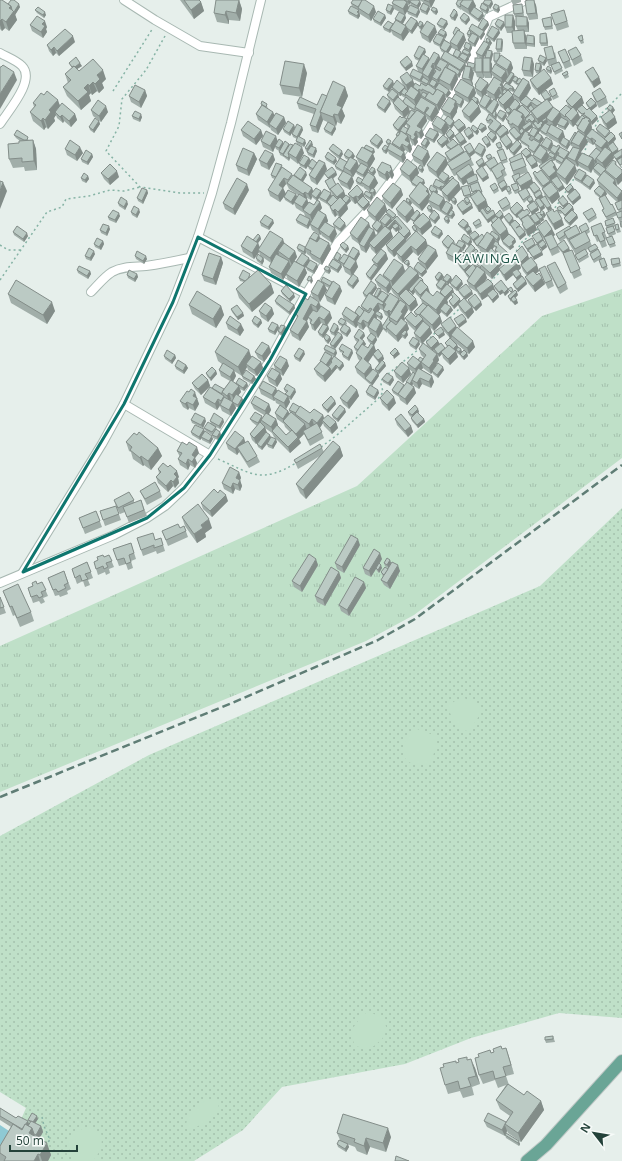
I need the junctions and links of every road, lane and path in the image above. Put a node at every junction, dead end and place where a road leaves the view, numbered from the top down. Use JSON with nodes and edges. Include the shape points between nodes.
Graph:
{"nodes":[{"id":1,"x":124,"y":0,"type":"edge"},
{"id":2,"x":262,"y":0,"type":"edge"},
{"id":3,"x":526,"y":0,"type":"edge"},
{"id":4,"x":158,"y":22,"type":"junction"},
{"id":5,"x":169,"y":28,"type":"junction"},
{"id":6,"x":0,"y":53,"type":"edge"},
{"id":7,"x":249,"y":53,"type":"junction"},
{"id":8,"x":113,"y":91,"type":"dead end"},
{"id":9,"x":622,"y":93,"type":"edge"},
{"id":10,"x":0,"y":124,"type":"edge"},
{"id":11,"x":592,"y":133,"type":"edge"},
{"id":12,"x":588,"y":140,"type":"edge"},
{"id":13,"x":583,"y":157,"type":"edge"},
{"id":14,"x":581,"y":162,"type":"edge"},
{"id":15,"x":140,"y":186,"type":"junction"},
{"id":16,"x":212,"y":192,"type":"junction"},
{"id":17,"x":552,"y":213,"type":"edge"},
{"id":18,"x":539,"y":228,"type":"edge"},
{"id":19,"x":198,"y":237,"type":"junction"},
{"id":20,"x":0,"y":245,"type":"edge"},
{"id":21,"x":21,"y":250,"type":"junction"},
{"id":22,"x":189,"y":258,"type":"junction"},
{"id":23,"x":511,"y":260,"type":"edge"},
{"id":24,"x":502,"y":270,"type":"edge"},
{"id":25,"x":0,"y":280,"type":"edge"},
{"id":26,"x":489,"y":284,"type":"edge"},
{"id":27,"x":91,"y":292,"type":"dead end"},
{"id":28,"x":306,"y":294,"type":"junction"},
{"id":29,"x":461,"y":307,"type":"edge"},
{"id":30,"x":446,"y":322,"type":"edge"},
{"id":31,"x":441,"y":327,"type":"edge"},
{"id":32,"x":387,"y":374,"type":"edge"},
{"id":33,"x":383,"y":378,"type":"edge"},
{"id":34,"x":124,"y":404,"type":"junction"},
{"id":35,"x":320,"y":448,"type":"edge"},
{"id":36,"x":210,"y":455,"type":"junction"},
{"id":37,"x":301,"y":460,"type":"edge"},
{"id":38,"x":23,"y":572,"type":"junction"},
{"id":39,"x":0,"y":583,"type":"edge"},
{"id":40,"x":622,"y":1061,"type":"edge"},
{"id":41,"x":42,"y":1117,"type":"dead end"},
{"id":42,"x":44,"y":1147,"type":"edge"},
{"id":43,"x":527,"y":1161,"type":"edge"}],
"edges":[{"from":1,"to":4,"type":"street"},
{"from":2,"to":7,"type":"street"},
{"from":3,"to":28,"type":"street","via":[[489,17],[472,58],[427,133],[374,204],[338,242]]},
{"from":4,"to":5,"type":"street"},
{"from":4,"to":8,"type":"path"},
{"from":5,"to":7,"type":"street","via":[[200,46]]},
{"from":5,"to":15,"type":"path","via":[[146,70],[122,98],[119,126],[106,151]]},
{"from":6,"to":10,"type":"street","via":[[21,65],[27,76],[24,87]]},
{"from":7,"to":16,"type":"street"},
{"from":9,"to":11,"type":"path","via":[[602,113]]},
{"from":12,"to":13,"type":"path"},
{"from":14,"to":17,"type":"path","via":[[571,184]]},
{"from":15,"to":16,"type":"path","via":[[180,193]]},
{"from":15,"to":21,"type":"path","via":[[124,191],[110,190],[66,199],[62,207],[47,212]]},
{"from":16,"to":19,"type":"street"},
{"from":18,"to":23,"type":"path","via":[[522,242]]},
{"from":19,"to":22,"type":"street"},
{"from":19,"to":28,"type":"street"},
{"from":20,"to":21,"type":"path","via":[[8,250]]},
{"from":21,"to":25,"type":"path"},
{"from":22,"to":27,"type":"street","via":[[123,268],[113,272]]},
{"from":22,"to":34,"type":"street","via":[[173,302]]},
{"from":24,"to":26,"type":"path"},
{"from":28,"to":36,"type":"street","via":[[270,360]]},
{"from":29,"to":30,"type":"path"},
{"from":31,"to":32,"type":"path","via":[[420,348]]},
{"from":33,"to":35,"type":"path","via":[[382,392],[378,399]]},
{"from":34,"to":36,"type":"street"},
{"from":34,"to":38,"type":"street"},
{"from":36,"to":37,"type":"path","via":[[262,476],[282,471]]},
{"from":36,"to":38,"type":"street","via":[[184,488],[165,506],[147,518],[114,535]]},
{"from":38,"to":39,"type":"street"},
{"from":40,"to":43,"type":"main road","via":[[546,1145]]},
{"from":41,"to":42,"type":"path","via":[[50,1140]]}]}
